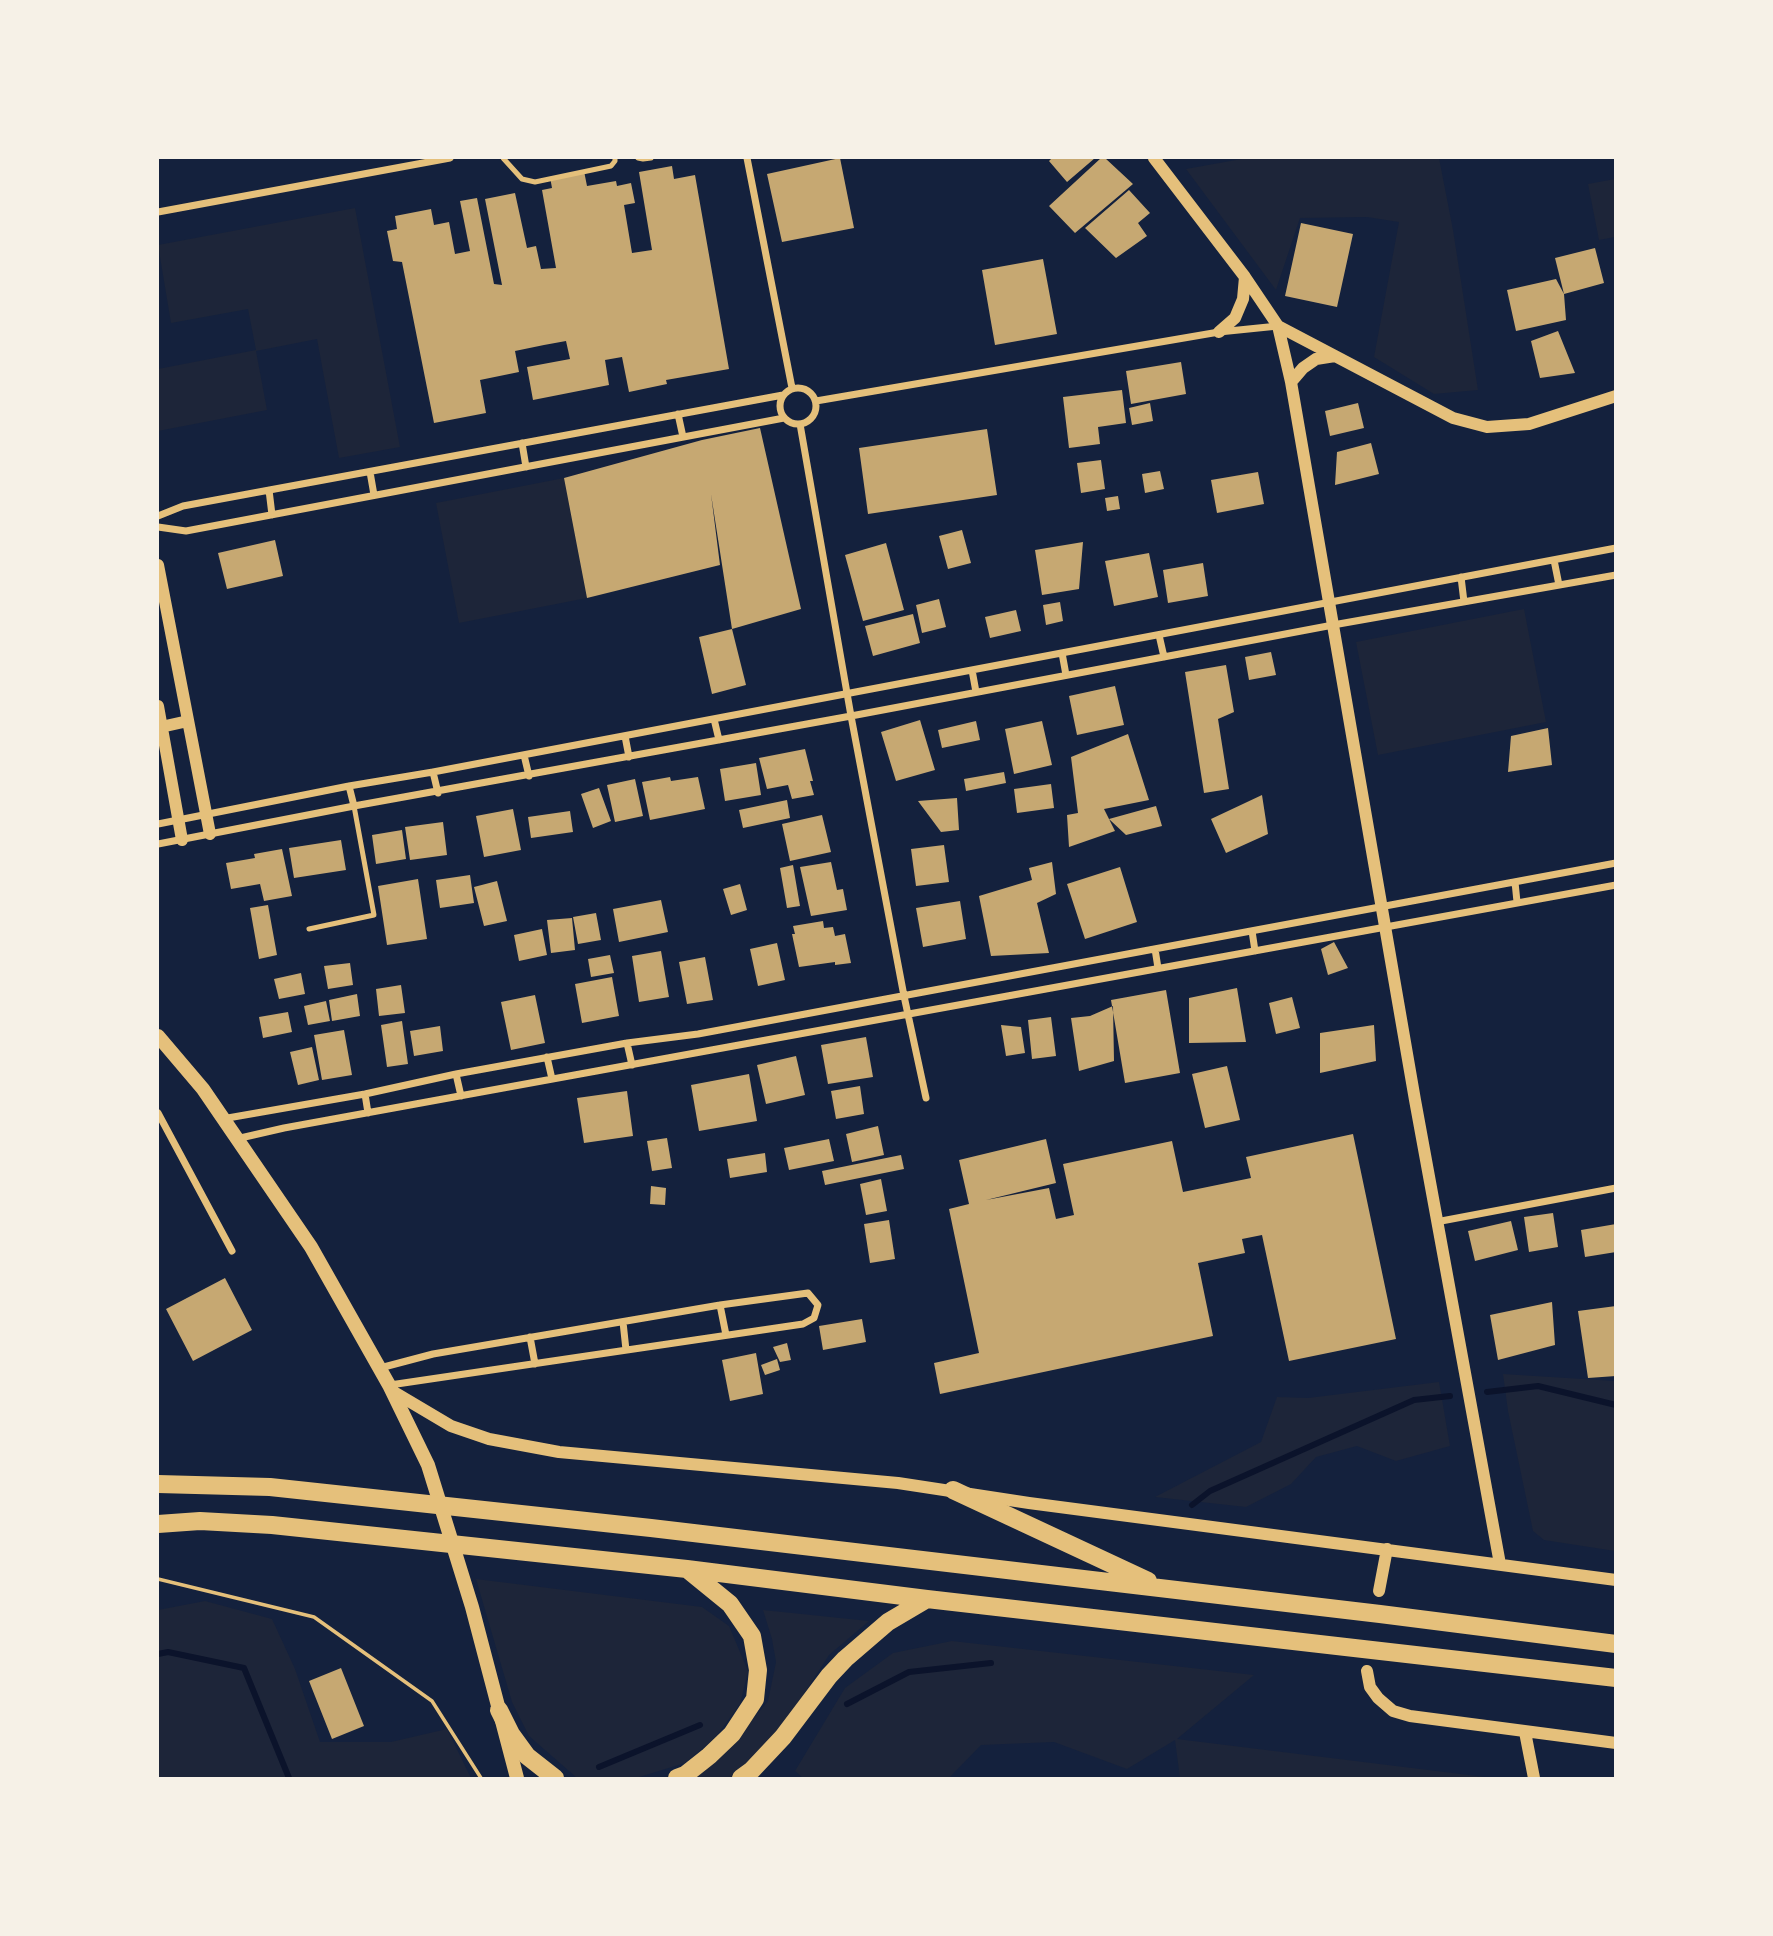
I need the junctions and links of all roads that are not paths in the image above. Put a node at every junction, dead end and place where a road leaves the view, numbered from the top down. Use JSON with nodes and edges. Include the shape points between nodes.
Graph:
{"nodes":[{"id":1,"x":450,"y":158,"type":"edge"},
{"id":2,"x":503,"y":158,"type":"edge"},
{"id":3,"x":615,"y":158,"type":"edge"},
{"id":4,"x":638,"y":158,"type":"edge"},
{"id":5,"x":651,"y":158,"type":"edge"},
{"id":6,"x":747,"y":158,"type":"edge"},
{"id":7,"x":1155,"y":158,"type":"edge"},
{"id":8,"x":158,"y":212,"type":"edge"},
{"id":9,"x":1245,"y":277,"type":"junction"},
{"id":10,"x":1278,"y":326,"type":"junction"},
{"id":11,"x":1219,"y":332,"type":"junction"},
{"id":12,"x":1335,"y":356,"type":"junction"},
{"id":13,"x":1292,"y":382,"type":"junction"},
{"id":14,"x":792,"y":388,"type":"junction"},
{"id":15,"x":783,"y":395,"type":"junction"},
{"id":16,"x":1615,"y":396,"type":"edge"},
{"id":17,"x":816,"y":401,"type":"junction"},
{"id":18,"x":678,"y":414,"type":"junction"},
{"id":19,"x":784,"y":418,"type":"junction"},
{"id":20,"x":800,"y":424,"type":"junction"},
{"id":21,"x":683,"y":437,"type":"junction"},
{"id":22,"x":522,"y":443,"type":"junction"},
{"id":23,"x":526,"y":467,"type":"junction"},
{"id":24,"x":369,"y":472,"type":"junction"},
{"id":25,"x":269,"y":491,"type":"junction"},
{"id":26,"x":374,"y":495,"type":"junction"},
{"id":27,"x":272,"y":515,"type":"junction"},
{"id":28,"x":158,"y":516,"type":"edge"},
{"id":29,"x":158,"y":527,"type":"edge"},
{"id":30,"x":1615,"y":548,"type":"edge"},
{"id":31,"x":1553,"y":560,"type":"junction"},
{"id":32,"x":158,"y":565,"type":"edge"},
{"id":33,"x":1615,"y":575,"type":"edge"},
{"id":34,"x":1461,"y":578,"type":"junction"},
{"id":35,"x":1559,"y":585,"type":"junction"},
{"id":36,"x":1464,"y":601,"type":"junction"},
{"id":37,"x":1328,"y":602,"type":"junction"},
{"id":38,"x":1333,"y":625,"type":"junction"},
{"id":39,"x":1159,"y":635,"type":"junction"},
{"id":40,"x":172,"y":637,"type":"junction"},
{"id":41,"x":158,"y":639,"type":"edge"},
{"id":42,"x":1062,"y":653,"type":"junction"},
{"id":43,"x":1164,"y":657,"type":"junction"},
{"id":44,"x":972,"y":670,"type":"junction"},
{"id":45,"x":1066,"y":676,"type":"junction"},
{"id":46,"x":976,"y":692,"type":"junction"},
{"id":47,"x":847,"y":694,"type":"junction"},
{"id":48,"x":158,"y":706,"type":"edge"},
{"id":49,"x":851,"y":716,"type":"junction"},
{"id":50,"x":715,"y":719,"type":"junction"},
{"id":51,"x":188,"y":721,"type":"junction"},
{"id":52,"x":161,"y":727,"type":"junction"},
{"id":53,"x":625,"y":736,"type":"junction"},
{"id":54,"x":719,"y":740,"type":"junction"},
{"id":55,"x":524,"y":755,"type":"junction"},
{"id":56,"x":629,"y":757,"type":"junction"},
{"id":57,"x":433,"y":772,"type":"junction"},
{"id":58,"x":529,"y":776,"type":"junction"},
{"id":59,"x":349,"y":786,"type":"junction"},
{"id":60,"x":438,"y":793,"type":"junction"},
{"id":61,"x":354,"y":806,"type":"junction"},
{"id":62,"x":206,"y":815,"type":"junction"},
{"id":63,"x":178,"y":820,"type":"junction"},
{"id":64,"x":158,"y":824,"type":"edge"},
{"id":65,"x":210,"y":834,"type":"junction"},
{"id":66,"x":182,"y":840,"type":"junction"},
{"id":67,"x":158,"y":844,"type":"edge"},
{"id":68,"x":1615,"y":863,"type":"edge"},
{"id":69,"x":1515,"y":882,"type":"junction"},
{"id":70,"x":1615,"y":884,"type":"edge"},
{"id":71,"x":1517,"y":902,"type":"junction"},
{"id":72,"x":1381,"y":907,"type":"junction"},
{"id":73,"x":1385,"y":927,"type":"junction"},
{"id":74,"x":309,"y":929,"type":"dead end"},
{"id":75,"x":1252,"y":932,"type":"junction"},
{"id":76,"x":1155,"y":949,"type":"junction"},
{"id":77,"x":1255,"y":951,"type":"junction"},
{"id":78,"x":1158,"y":968,"type":"junction"},
{"id":79,"x":1050,"y":969,"type":"junction"},
{"id":80,"x":1054,"y":987,"type":"junction"},
{"id":81,"x":904,"y":996,"type":"junction"},
{"id":82,"x":908,"y":1014,"type":"junction"},
{"id":83,"x":698,"y":1034,"type":"junction"},
{"id":84,"x":158,"y":1036,"type":"edge"},
{"id":85,"x":627,"y":1043,"type":"junction"},
{"id":86,"x":702,"y":1052,"type":"junction"},
{"id":87,"x":547,"y":1057,"type":"junction"},
{"id":88,"x":632,"y":1065,"type":"junction"},
{"id":89,"x":456,"y":1074,"type":"junction"},
{"id":90,"x":552,"y":1079,"type":"junction"},
{"id":91,"x":365,"y":1094,"type":"junction"},
{"id":92,"x":461,"y":1096,"type":"junction"},
{"id":93,"x":926,"y":1098,"type":"dead end"},
{"id":94,"x":158,"y":1113,"type":"edge"},
{"id":95,"x":368,"y":1113,"type":"junction"},
{"id":96,"x":222,"y":1119,"type":"junction"},
{"id":97,"x":236,"y":1139,"type":"junction"},
{"id":98,"x":1615,"y":1188,"type":"edge"},
{"id":99,"x":1436,"y":1222,"type":"junction"},
{"id":100,"x":232,"y":1251,"type":"dead end"},
{"id":101,"x":720,"y":1305,"type":"junction"},
{"id":102,"x":622,"y":1322,"type":"junction"},
{"id":103,"x":726,"y":1335,"type":"junction"},
{"id":104,"x":530,"y":1337,"type":"junction"},
{"id":105,"x":626,"y":1350,"type":"junction"},
{"id":106,"x":534,"y":1364,"type":"junction"},
{"id":107,"x":380,"y":1368,"type":"junction"},
{"id":108,"x":390,"y":1388,"type":"junction"},
{"id":109,"x":158,"y":1484,"type":"edge"},
{"id":110,"x":953,"y":1490,"type":"junction"},
{"id":111,"x":158,"y":1524,"type":"edge"},
{"id":112,"x":1387,"y":1549,"type":"junction"},
{"id":113,"x":1500,"y":1564,"type":"junction"},
{"id":114,"x":687,"y":1569,"type":"junction"},
{"id":115,"x":1615,"y":1580,"type":"edge"},
{"id":116,"x":1164,"y":1589,"type":"junction"},
{"id":117,"x":1379,"y":1591,"type":"dead end"},
{"id":118,"x":927,"y":1599,"type":"junction"},
{"id":119,"x":1615,"y":1644,"type":"edge"},
{"id":120,"x":1367,"y":1671,"type":"dead end"},
{"id":121,"x":1615,"y":1678,"type":"edge"},
{"id":122,"x":499,"y":1710,"type":"junction"},
{"id":123,"x":1525,"y":1732,"type":"junction"},
{"id":124,"x":1615,"y":1743,"type":"edge"},
{"id":125,"x":517,"y":1779,"type":"edge"},
{"id":126,"x":555,"y":1779,"type":"edge"},
{"id":127,"x":677,"y":1779,"type":"edge"},
{"id":128,"x":741,"y":1779,"type":"edge"},
{"id":129,"x":1534,"y":1779,"type":"edge"}],
"edges":[{"from":1,"to":8,"type":"street"},
{"from":2,"to":3,"type":"lane","via":[[522,179],[535,182],[611,166]]},
{"from":4,"to":5,"type":"lane"},
{"from":6,"to":14,"type":"street"},
{"from":7,"to":9,"type":"street"},
{"from":9,"to":10,"type":"street"},
{"from":9,"to":11,"type":"street","via":[[1235,318]]},
{"from":10,"to":11,"type":"street"},
{"from":10,"to":12,"type":"street"},
{"from":10,"to":13,"type":"street"},
{"from":11,"to":17,"type":"street"},
{"from":12,"to":13,"type":"street","via":[[1316,359]]},
{"from":12,"to":16,"type":"street","via":[[1453,418],[1487,427],[1529,424]]},
{"from":13,"to":37,"type":"street"},
{"from":14,"to":15,"type":"street"},
{"from":14,"to":17,"type":"street","via":[[804,388]]},
{"from":15,"to":18,"type":"street"},
{"from":15,"to":19,"type":"street","via":[[779,407]]},
{"from":17,"to":20,"type":"street","via":[[811,418]]},
{"from":18,"to":21,"type":"street"},
{"from":18,"to":22,"type":"street"},
{"from":19,"to":20,"type":"street"},
{"from":19,"to":21,"type":"street"},
{"from":20,"to":47,"type":"street"},
{"from":21,"to":23,"type":"street"},
{"from":22,"to":23,"type":"street"},
{"from":22,"to":24,"type":"street"},
{"from":23,"to":26,"type":"street"},
{"from":24,"to":25,"type":"street"},
{"from":24,"to":26,"type":"street"},
{"from":25,"to":27,"type":"street"},
{"from":25,"to":28,"type":"street","via":[[183,506]]},
{"from":26,"to":27,"type":"street"},
{"from":27,"to":29,"type":"street","via":[[186,531]]},
{"from":30,"to":31,"type":"street"},
{"from":31,"to":34,"type":"street"},
{"from":31,"to":35,"type":"street"},
{"from":32,"to":40,"type":"street"},
{"from":33,"to":35,"type":"street"},
{"from":34,"to":36,"type":"street"},
{"from":34,"to":37,"type":"street"},
{"from":35,"to":36,"type":"street"},
{"from":36,"to":38,"type":"street"},
{"from":37,"to":38,"type":"street"},
{"from":37,"to":39,"type":"street"},
{"from":38,"to":43,"type":"street"},
{"from":38,"to":72,"type":"street"},
{"from":39,"to":42,"type":"street"},
{"from":39,"to":43,"type":"street"},
{"from":40,"to":41,"type":"street"},
{"from":40,"to":51,"type":"street"},
{"from":42,"to":44,"type":"street"},
{"from":42,"to":45,"type":"street"},
{"from":43,"to":45,"type":"street"},
{"from":44,"to":46,"type":"street"},
{"from":44,"to":47,"type":"street"},
{"from":45,"to":46,"type":"street"},
{"from":46,"to":49,"type":"street"},
{"from":47,"to":49,"type":"street"},
{"from":47,"to":50,"type":"street"},
{"from":48,"to":52,"type":"street"},
{"from":49,"to":54,"type":"street"},
{"from":49,"to":81,"type":"street"},
{"from":50,"to":53,"type":"street"},
{"from":50,"to":54,"type":"street"},
{"from":51,"to":52,"type":"street"},
{"from":51,"to":62,"type":"street"},
{"from":52,"to":63,"type":"street"},
{"from":53,"to":55,"type":"street"},
{"from":53,"to":56,"type":"street"},
{"from":54,"to":56,"type":"street"},
{"from":55,"to":57,"type":"street"},
{"from":55,"to":58,"type":"street"},
{"from":56,"to":58,"type":"street"},
{"from":57,"to":59,"type":"street"},
{"from":57,"to":60,"type":"street"},
{"from":58,"to":60,"type":"street"},
{"from":59,"to":61,"type":"street"},
{"from":59,"to":62,"type":"street"},
{"from":60,"to":61,"type":"street"},
{"from":61,"to":65,"type":"street"},
{"from":61,"to":74,"type":"lane","via":[[374,915]]},
{"from":62,"to":63,"type":"street"},
{"from":62,"to":65,"type":"street"},
{"from":63,"to":64,"type":"street"},
{"from":63,"to":66,"type":"street"},
{"from":65,"to":66,"type":"street"},
{"from":66,"to":67,"type":"street"},
{"from":68,"to":69,"type":"street"},
{"from":69,"to":71,"type":"street"},
{"from":69,"to":72,"type":"street"},
{"from":70,"to":71,"type":"street"},
{"from":71,"to":73,"type":"street"},
{"from":72,"to":73,"type":"street"},
{"from":72,"to":75,"type":"street"},
{"from":73,"to":77,"type":"street"},
{"from":73,"to":99,"type":"street"},
{"from":75,"to":76,"type":"street"},
{"from":75,"to":77,"type":"street"},
{"from":76,"to":78,"type":"street"},
{"from":76,"to":79,"type":"street"},
{"from":77,"to":78,"type":"street"},
{"from":78,"to":80,"type":"street"},
{"from":79,"to":80,"type":"street"},
{"from":79,"to":81,"type":"street"},
{"from":80,"to":82,"type":"street"},
{"from":81,"to":82,"type":"street"},
{"from":81,"to":83,"type":"street"},
{"from":82,"to":86,"type":"street"},
{"from":82,"to":93,"type":"street"},
{"from":83,"to":85,"type":"street"},
{"from":83,"to":86,"type":"street"},
{"from":84,"to":96,"type":"main road"},
{"from":85,"to":87,"type":"street"},
{"from":85,"to":88,"type":"street"},
{"from":86,"to":88,"type":"street"},
{"from":87,"to":89,"type":"street"},
{"from":87,"to":90,"type":"street"},
{"from":88,"to":90,"type":"street"},
{"from":89,"to":91,"type":"street"},
{"from":89,"to":92,"type":"street"},
{"from":90,"to":92,"type":"street"},
{"from":91,"to":95,"type":"street"},
{"from":91,"to":96,"type":"street"},
{"from":92,"to":95,"type":"street"},
{"from":94,"to":100,"type":"street"},
{"from":95,"to":97,"type":"street"},
{"from":96,"to":97,"type":"main road"},
{"from":97,"to":107,"type":"main road","via":[[311,1247]]},
{"from":98,"to":99,"type":"street"},
{"from":99,"to":113,"type":"street"},
{"from":101,"to":102,"type":"street"},
{"from":101,"to":103,"type":"street"},
{"from":101,"to":103,"type":"street","via":[[808,1293],[818,1305],[814,1318],[803,1324]]},
{"from":102,"to":104,"type":"street"},
{"from":102,"to":105,"type":"street"},
{"from":103,"to":105,"type":"street"},
{"from":104,"to":106,"type":"street"},
{"from":104,"to":107,"type":"street"},
{"from":105,"to":106,"type":"street"},
{"from":106,"to":108,"type":"street"},
{"from":107,"to":108,"type":"main road"},
{"from":108,"to":110,"type":"street","via":[[452,1426],[559,1452]]},
{"from":108,"to":122,"type":"main road","via":[[428,1465]]},
{"from":109,"to":116,"type":"highway","via":[[304,1491]]},
{"from":110,"to":112,"type":"street"},
{"from":110,"to":116,"type":"highway"},
{"from":111,"to":114,"type":"highway","via":[[272,1525]]},
{"from":112,"to":113,"type":"street"},
{"from":112,"to":117,"type":"street"},
{"from":113,"to":115,"type":"street"},
{"from":114,"to":118,"type":"highway"},
{"from":114,"to":127,"type":"highway","via":[[730,1604],[751,1636],[758,1670],[755,1699],[732,1734]]},
{"from":116,"to":119,"type":"highway"},
{"from":118,"to":121,"type":"highway"},
{"from":118,"to":128,"type":"highway","via":[[888,1622],[845,1659],[783,1737]]},
{"from":120,"to":123,"type":"street","via":[[1370,1687],[1393,1711]]},
{"from":122,"to":125,"type":"main road"},
{"from":122,"to":126,"type":"highway","via":[[527,1756]]},
{"from":123,"to":124,"type":"street"},
{"from":123,"to":129,"type":"street"}]}
